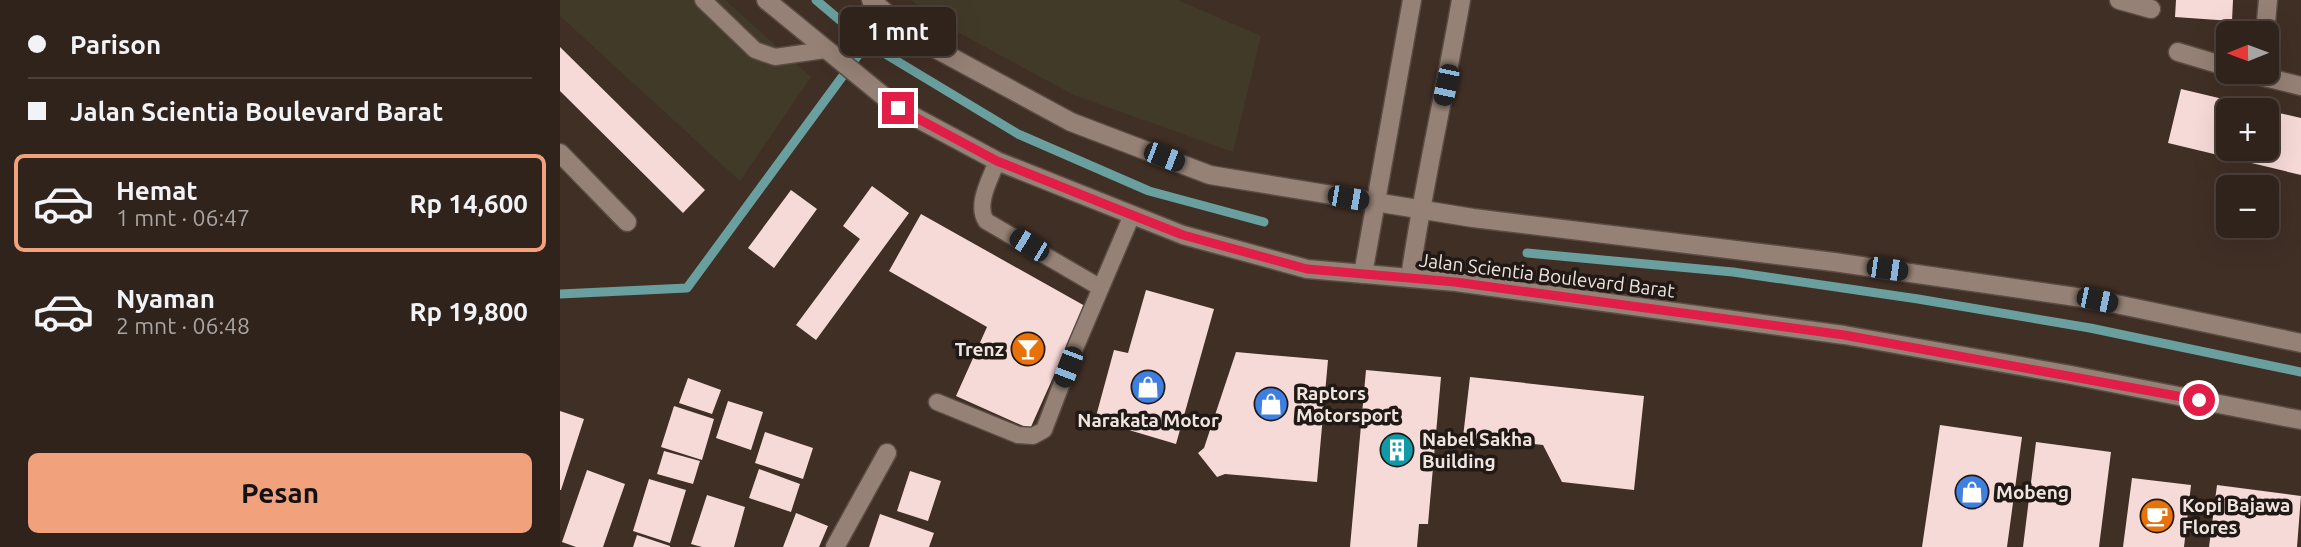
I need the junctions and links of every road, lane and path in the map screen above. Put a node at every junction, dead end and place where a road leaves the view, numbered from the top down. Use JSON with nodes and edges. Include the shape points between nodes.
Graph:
{"nodes":[{"id":1,"x":703,"y":0,"type":"edge"},
{"id":2,"x":766,"y":0,"type":"edge"},
{"id":3,"x":871,"y":0,"type":"edge"},
{"id":4,"x":1412,"y":0,"type":"edge"},
{"id":5,"x":1461,"y":0,"type":"edge"},
{"id":6,"x":2119,"y":0,"type":"edge"},
{"id":7,"x":2268,"y":0,"type":"edge"},
{"id":8,"x":2151,"y":9,"type":"dead end"},
{"id":9,"x":2266,"y":21,"type":"edge"},
{"id":10,"x":2178,"y":52,"type":"dead end"},
{"id":11,"x":829,"y":53,"type":"junction"},
{"id":12,"x":2216,"y":63,"type":"edge"},
{"id":13,"x":2279,"y":79,"type":"edge"},
{"id":14,"x":2301,"y":86,"type":"edge"},
{"id":15,"x":560,"y":153,"type":"edge"},
{"id":16,"x":997,"y":161,"type":"junction"},
{"id":17,"x":1376,"y":203,"type":"junction"},
{"id":18,"x":1419,"y":211,"type":"junction"},
{"id":19,"x":1132,"y":215,"type":"junction"},
{"id":20,"x":627,"y":222,"type":"dead end"},
{"id":21,"x":1363,"y":274,"type":"junction"},
{"id":22,"x":1410,"y":278,"type":"junction"},
{"id":23,"x":1101,"y":288,"type":"junction"},
{"id":24,"x":2301,"y":343,"type":"edge"},
{"id":25,"x":937,"y":402,"type":"dead end"},
{"id":26,"x":2301,"y":420,"type":"edge"},
{"id":27,"x":887,"y":453,"type":"dead end"},
{"id":28,"x":835,"y":547,"type":"edge"}],
"edges":[{"from":1,"to":11,"type":"lane","via":[[755,50],[775,57]]},
{"from":2,"to":11,"type":"street","name":"Jalan Scientia Boulevard Barat"},
{"from":3,"to":17,"type":"street","via":[[914,37],[1071,122],[1210,175]]},
{"from":4,"to":17,"type":"street"},
{"from":5,"to":18,"type":"street"},
{"from":6,"to":8,"type":"street"},
{"from":7,"to":9,"type":"street"},
{"from":10,"to":12,"type":"street"},
{"from":11,"to":16,"type":"street","name":"Jalan Scientia Boulevard Barat","via":[[898,108]]},
{"from":13,"to":14,"type":"street"},
{"from":15,"to":20,"type":"street"},
{"from":16,"to":19,"type":"street","name":"Jalan Scientia Boulevard Barat"},
{"from":16,"to":23,"type":"lane","via":[[983,200],[986,221]]},
{"from":17,"to":18,"type":"street"},
{"from":17,"to":21,"type":"street"},
{"from":18,"to":22,"type":"street"},
{"from":18,"to":24,"type":"street","via":[[1835,262],[2097,300]]},
{"from":19,"to":21,"type":"street","name":"Jalan Scientia Boulevard Barat","via":[[1183,235],[1307,269]]},
{"from":19,"to":23,"type":"lane"},
{"from":21,"to":22,"type":"street","name":"Jalan Scientia Boulevard Barat"},
{"from":22,"to":26,"type":"street","name":"Jalan Scientia Boulevard Barat","via":[[1844,335]]},
{"from":23,"to":25,"type":"lane","via":[[1044,430],[1032,436],[1018,435]]},
{"from":27,"to":28,"type":"street"}]}
